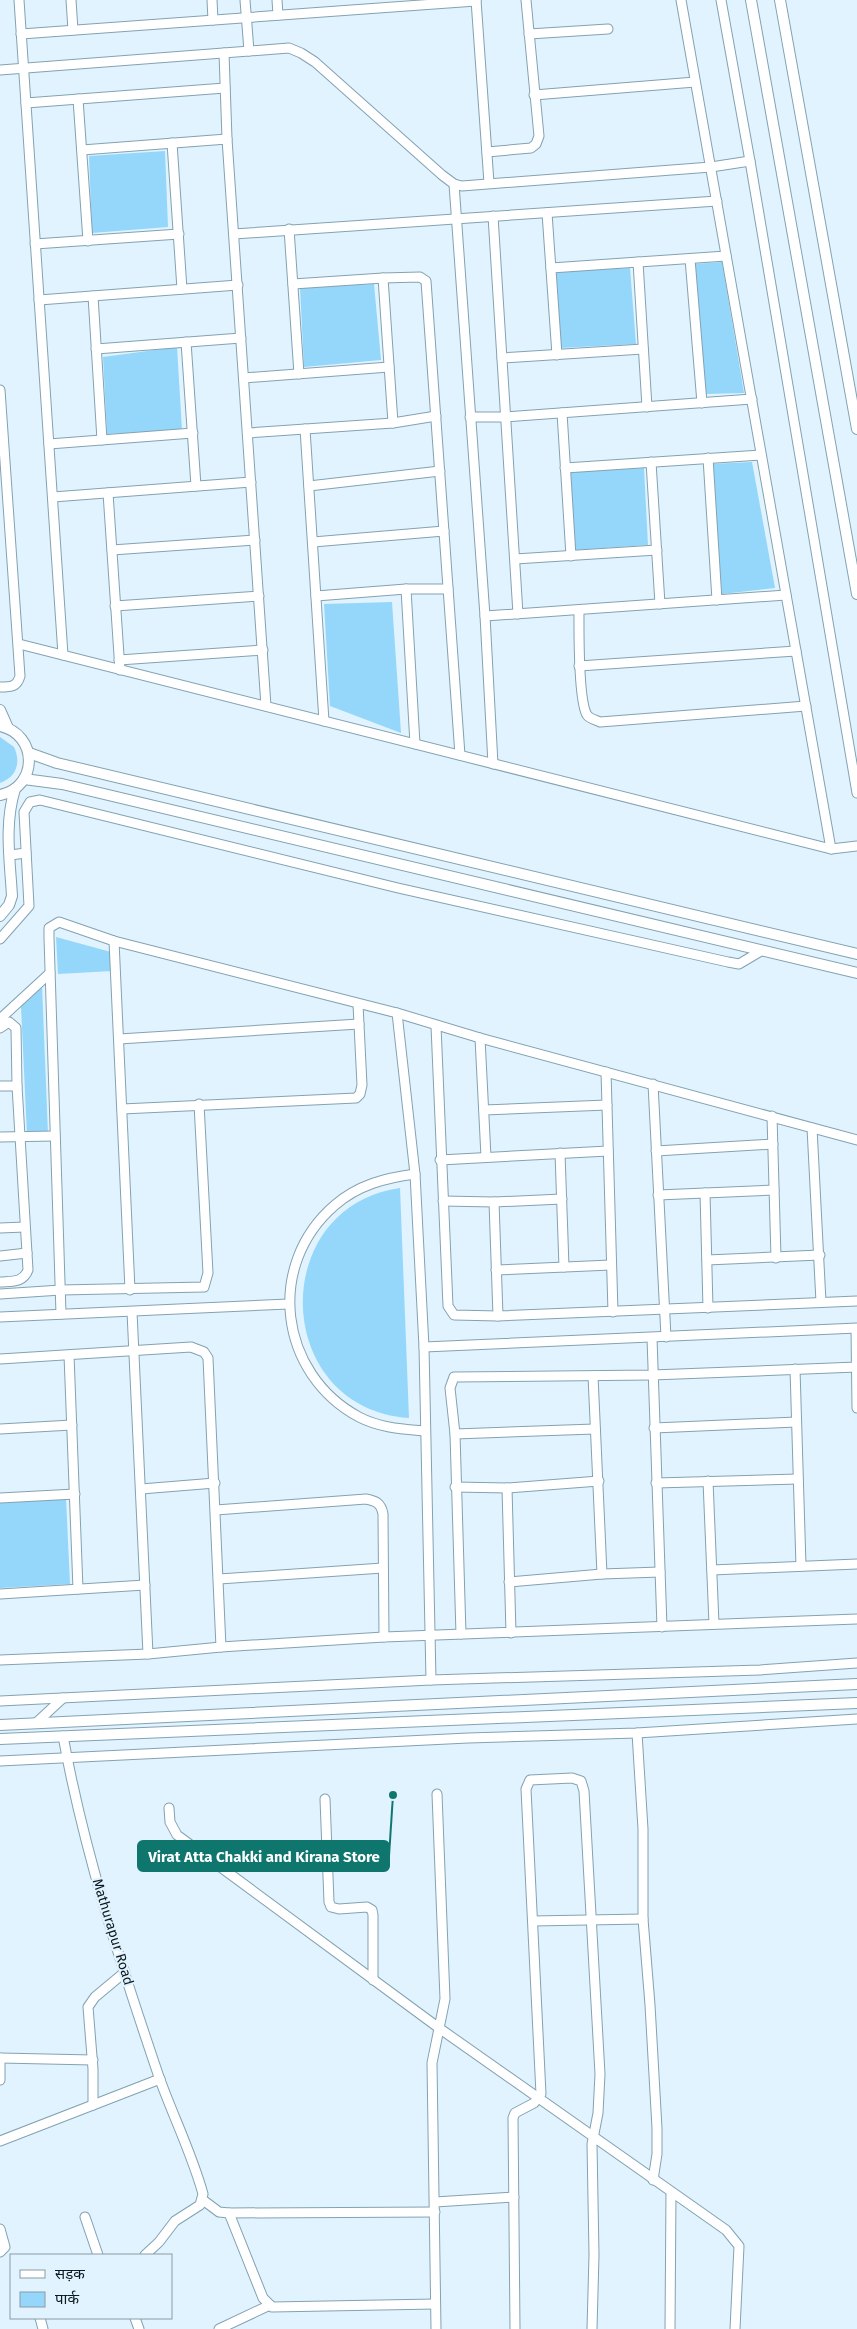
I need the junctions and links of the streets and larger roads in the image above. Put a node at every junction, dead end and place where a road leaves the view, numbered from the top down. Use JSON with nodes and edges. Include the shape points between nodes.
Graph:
{"nodes":[{"id":1,"x":19,"y":0,"type":"edge"},
{"id":2,"x":71,"y":0,"type":"edge"},
{"id":3,"x":212,"y":0,"type":"edge"},
{"id":4,"x":245,"y":0,"type":"edge"},
{"id":5,"x":276,"y":0,"type":"edge"},
{"id":6,"x":333,"y":0,"type":"edge"},
{"id":7,"x":476,"y":0,"type":"edge"},
{"id":8,"x":526,"y":0,"type":"edge"},
{"id":9,"x":681,"y":0,"type":"edge"},
{"id":10,"x":721,"y":0,"type":"edge"},
{"id":11,"x":751,"y":0,"type":"edge"},
{"id":12,"x":780,"y":0,"type":"edge"},
{"id":13,"x":333,"y":11,"type":"junction"},
{"id":14,"x":278,"y":15,"type":"junction"},
{"id":15,"x":246,"y":18,"type":"junction"},
{"id":16,"x":213,"y":20,"type":"junction"},
{"id":17,"x":608,"y":29,"type":"dead end"},
{"id":18,"x":73,"y":30,"type":"junction"},
{"id":19,"x":21,"y":34,"type":"junction"},
{"id":20,"x":529,"y":34,"type":"junction"},
{"id":21,"x":249,"y":51,"type":"junction"},
{"id":22,"x":224,"y":53,"type":"junction"},
{"id":23,"x":23,"y":68,"type":"junction"},
{"id":24,"x":0,"y":70,"type":"edge"},
{"id":25,"x":696,"y":82,"type":"junction"},
{"id":26,"x":225,"y":88,"type":"junction"},
{"id":27,"x":534,"y":95,"type":"junction"},
{"id":28,"x":78,"y":99,"type":"junction"},
{"id":29,"x":26,"y":103,"type":"junction"},
{"id":30,"x":228,"y":139,"type":"junction"},
{"id":31,"x":172,"y":143,"type":"junction"},
{"id":32,"x":82,"y":150,"type":"junction"},
{"id":33,"x":487,"y":152,"type":"junction"},
{"id":34,"x":750,"y":161,"type":"junction"},
{"id":35,"x":711,"y":167,"type":"junction"},
{"id":36,"x":454,"y":184,"type":"junction"},
{"id":37,"x":489,"y":184,"type":"junction"},
{"id":38,"x":716,"y":201,"type":"junction"},
{"id":39,"x":548,"y":213,"type":"junction"},
{"id":40,"x":493,"y":216,"type":"junction"},
{"id":41,"x":457,"y":217,"type":"junction"},
{"id":42,"x":289,"y":229,"type":"junction"},
{"id":43,"x":179,"y":234,"type":"junction"},
{"id":44,"x":234,"y":234,"type":"junction"},
{"id":45,"x":88,"y":241,"type":"junction"},
{"id":46,"x":35,"y":244,"type":"junction"},
{"id":47,"x":726,"y":256,"type":"junction"},
{"id":48,"x":690,"y":259,"type":"junction"},
{"id":49,"x":638,"y":262,"type":"junction"},
{"id":50,"x":551,"y":268,"type":"junction"},
{"id":51,"x":383,"y":278,"type":"junction"},
{"id":52,"x":293,"y":284,"type":"junction"},
{"id":53,"x":238,"y":285,"type":"junction"},
{"id":54,"x":182,"y":289,"type":"junction"},
{"id":55,"x":92,"y":296,"type":"junction"},
{"id":56,"x":39,"y":300,"type":"junction"},
{"id":57,"x":241,"y":338,"type":"junction"},
{"id":58,"x":186,"y":342,"type":"junction"},
{"id":59,"x":96,"y":349,"type":"junction"},
{"id":60,"x":643,"y":349,"type":"junction"},
{"id":61,"x":556,"y":355,"type":"junction"},
{"id":62,"x":502,"y":358,"type":"junction"},
{"id":63,"x":389,"y":367,"type":"junction"},
{"id":64,"x":299,"y":374,"type":"junction"},
{"id":65,"x":244,"y":378,"type":"junction"},
{"id":66,"x":0,"y":390,"type":"edge"},
{"id":67,"x":752,"y":400,"type":"junction"},
{"id":68,"x":702,"y":403,"type":"junction"},
{"id":69,"x":647,"y":407,"type":"junction"},
{"id":70,"x":562,"y":413,"type":"junction"},
{"id":71,"x":436,"y":416,"type":"junction"},
{"id":72,"x":470,"y":416,"type":"junction"},
{"id":73,"x":506,"y":417,"type":"junction"},
{"id":74,"x":393,"y":423,"type":"junction"},
{"id":75,"x":305,"y":429,"type":"junction"},
{"id":76,"x":857,"y":429,"type":"edge"},
{"id":77,"x":248,"y":433,"type":"junction"},
{"id":78,"x":193,"y":434,"type":"junction"},
{"id":79,"x":102,"y":440,"type":"junction"},
{"id":80,"x":49,"y":444,"type":"junction"},
{"id":81,"x":761,"y":454,"type":"junction"},
{"id":82,"x":708,"y":458,"type":"junction"},
{"id":83,"x":651,"y":462,"type":"junction"},
{"id":84,"x":565,"y":468,"type":"junction"},
{"id":85,"x":440,"y":471,"type":"junction"},
{"id":86,"x":251,"y":482,"type":"junction"},
{"id":87,"x":196,"y":486,"type":"junction"},
{"id":88,"x":309,"y":486,"type":"junction"},
{"id":89,"x":108,"y":493,"type":"junction"},
{"id":90,"x":53,"y":497,"type":"junction"},
{"id":91,"x":444,"y":532,"type":"junction"},
{"id":92,"x":255,"y":540,"type":"junction"},
{"id":93,"x":312,"y":542,"type":"junction"},
{"id":94,"x":112,"y":550,"type":"junction"},
{"id":95,"x":657,"y":550,"type":"junction"},
{"id":96,"x":571,"y":556,"type":"junction"},
{"id":97,"x":515,"y":560,"type":"junction"},
{"id":98,"x":406,"y":590,"type":"junction"},
{"id":99,"x":448,"y":590,"type":"junction"},
{"id":100,"x":857,"y":594,"type":"edge"},
{"id":101,"x":786,"y":595,"type":"junction"},
{"id":102,"x":259,"y":596,"type":"junction"},
{"id":103,"x":316,"y":596,"type":"junction"},
{"id":104,"x":717,"y":600,"type":"junction"},
{"id":105,"x":660,"y":604,"type":"junction"},
{"id":106,"x":115,"y":606,"type":"junction"},
{"id":107,"x":579,"y":610,"type":"junction"},
{"id":108,"x":518,"y":614,"type":"junction"},
{"id":109,"x":485,"y":616,"type":"junction"},
{"id":110,"x":19,"y":644,"type":"junction"},
{"id":111,"x":263,"y":650,"type":"junction"},
{"id":112,"x":796,"y":651,"type":"junction"},
{"id":113,"x":62,"y":656,"type":"junction"},
{"id":114,"x":120,"y":665,"type":"junction"},
{"id":115,"x":579,"y":666,"type":"junction"},
{"id":116,"x":0,"y":687,"type":"edge"},
{"id":117,"x":266,"y":706,"type":"junction"},
{"id":118,"x":806,"y":706,"type":"junction"},
{"id":119,"x":0,"y":710,"type":"edge"},
{"id":120,"x":324,"y":721,"type":"junction"},
{"id":121,"x":4,"y":727,"type":"edge"},
{"id":122,"x":852,"y":734,"type":"edge"},
{"id":123,"x":415,"y":744,"type":"junction"},
{"id":124,"x":29,"y":754,"type":"junction"},
{"id":125,"x":460,"y":755,"type":"junction"},
{"id":126,"x":492,"y":764,"type":"junction"},
{"id":127,"x":24,"y":780,"type":"junction"},
{"id":128,"x":15,"y":789,"type":"junction"},
{"id":129,"x":857,"y":793,"type":"edge"},
{"id":130,"x":0,"y":795,"type":"edge"},
{"id":131,"x":857,"y":846,"type":"edge"},
{"id":132,"x":831,"y":849,"type":"junction"},
{"id":133,"x":26,"y":854,"type":"junction"},
{"id":134,"x":10,"y":855,"type":"junction"},
{"id":135,"x":0,"y":916,"type":"edge"},
{"id":136,"x":0,"y":939,"type":"edge"},
{"id":137,"x":114,"y":941,"type":"junction"},
{"id":138,"x":761,"y":951,"type":"junction"},
{"id":139,"x":857,"y":954,"type":"edge"},
{"id":140,"x":50,"y":973,"type":"junction"},
{"id":141,"x":857,"y":973,"type":"edge"},
{"id":142,"x":358,"y":1004,"type":"junction"},
{"id":143,"x":397,"y":1013,"type":"junction"},
{"id":144,"x":0,"y":1019,"type":"edge"},
{"id":145,"x":359,"y":1024,"type":"junction"},
{"id":146,"x":436,"y":1026,"type":"junction"},
{"id":147,"x":0,"y":1028,"type":"edge"},
{"id":148,"x":480,"y":1038,"type":"junction"},
{"id":149,"x":119,"y":1040,"type":"junction"},
{"id":150,"x":606,"y":1072,"type":"junction"},
{"id":151,"x":653,"y":1084,"type":"junction"},
{"id":152,"x":0,"y":1086,"type":"edge"},
{"id":153,"x":17,"y":1086,"type":"junction"},
{"id":154,"x":200,"y":1104,"type":"junction"},
{"id":155,"x":607,"y":1105,"type":"junction"},
{"id":156,"x":122,"y":1108,"type":"junction"},
{"id":157,"x":484,"y":1110,"type":"junction"},
{"id":158,"x":772,"y":1116,"type":"junction"},
{"id":159,"x":812,"y":1128,"type":"junction"},
{"id":160,"x":20,"y":1136,"type":"junction"},
{"id":161,"x":55,"y":1136,"type":"junction"},
{"id":162,"x":0,"y":1137,"type":"edge"},
{"id":163,"x":857,"y":1140,"type":"edge"},
{"id":164,"x":773,"y":1144,"type":"junction"},
{"id":165,"x":608,"y":1151,"type":"junction"},
{"id":166,"x":656,"y":1151,"type":"junction"},
{"id":167,"x":560,"y":1153,"type":"junction"},
{"id":168,"x":486,"y":1157,"type":"junction"},
{"id":169,"x":440,"y":1160,"type":"junction"},
{"id":170,"x":415,"y":1174,"type":"junction"},
{"id":171,"x":774,"y":1190,"type":"junction"},
{"id":172,"x":705,"y":1193,"type":"junction"},
{"id":173,"x":658,"y":1195,"type":"junction"},
{"id":174,"x":562,"y":1199,"type":"junction"},
{"id":175,"x":443,"y":1201,"type":"junction"},
{"id":176,"x":494,"y":1202,"type":"junction"},
{"id":177,"x":25,"y":1227,"type":"junction"},
{"id":178,"x":0,"y":1228,"type":"edge"},
{"id":179,"x":27,"y":1254,"type":"junction"},
{"id":180,"x":820,"y":1255,"type":"junction"},
{"id":181,"x":0,"y":1256,"type":"edge"},
{"id":182,"x":776,"y":1258,"type":"junction"},
{"id":183,"x":707,"y":1260,"type":"junction"},
{"id":184,"x":611,"y":1265,"type":"junction"},
{"id":185,"x":564,"y":1267,"type":"junction"},
{"id":186,"x":496,"y":1270,"type":"junction"},
{"id":187,"x":0,"y":1282,"type":"edge"},
{"id":188,"x":61,"y":1290,"type":"junction"},
{"id":189,"x":130,"y":1290,"type":"junction"},
{"id":190,"x":0,"y":1294,"type":"edge"},
{"id":191,"x":857,"y":1300,"type":"edge"},
{"id":192,"x":821,"y":1302,"type":"junction"},
{"id":193,"x":288,"y":1304,"type":"junction"},
{"id":194,"x":708,"y":1308,"type":"junction"},
{"id":195,"x":663,"y":1310,"type":"junction"},
{"id":196,"x":132,"y":1312,"type":"junction"},
{"id":197,"x":612,"y":1312,"type":"junction"},
{"id":198,"x":60,"y":1314,"type":"junction"},
{"id":199,"x":498,"y":1316,"type":"junction"},
{"id":200,"x":0,"y":1318,"type":"edge"},
{"id":201,"x":856,"y":1328,"type":"edge"},
{"id":202,"x":666,"y":1337,"type":"junction"},
{"id":203,"x":652,"y":1338,"type":"junction"},
{"id":204,"x":424,"y":1347,"type":"junction"},
{"id":205,"x":135,"y":1351,"type":"junction"},
{"id":206,"x":69,"y":1355,"type":"junction"},
{"id":207,"x":0,"y":1359,"type":"edge"},
{"id":208,"x":856,"y":1367,"type":"edge"},
{"id":209,"x":795,"y":1369,"type":"junction"},
{"id":210,"x":652,"y":1375,"type":"junction"},
{"id":211,"x":593,"y":1376,"type":"junction"},
{"id":212,"x":857,"y":1408,"type":"edge"},
{"id":213,"x":796,"y":1422,"type":"junction"},
{"id":214,"x":72,"y":1426,"type":"junction"},
{"id":215,"x":654,"y":1428,"type":"junction"},
{"id":216,"x":595,"y":1429,"type":"junction"},
{"id":217,"x":0,"y":1430,"type":"edge"},
{"id":218,"x":426,"y":1431,"type":"junction"},
{"id":219,"x":455,"y":1434,"type":"junction"},
{"id":220,"x":798,"y":1479,"type":"junction"},
{"id":221,"x":598,"y":1481,"type":"junction"},
{"id":222,"x":708,"y":1481,"type":"junction"},
{"id":223,"x":215,"y":1483,"type":"junction"},
{"id":224,"x":656,"y":1483,"type":"junction"},
{"id":225,"x":456,"y":1487,"type":"junction"},
{"id":226,"x":508,"y":1488,"type":"junction"},
{"id":227,"x":141,"y":1489,"type":"junction"},
{"id":228,"x":75,"y":1494,"type":"junction"},
{"id":229,"x":0,"y":1498,"type":"edge"},
{"id":230,"x":216,"y":1510,"type":"junction"},
{"id":231,"x":857,"y":1564,"type":"edge"},
{"id":232,"x":801,"y":1566,"type":"junction"},
{"id":233,"x":383,"y":1568,"type":"junction"},
{"id":234,"x":712,"y":1570,"type":"junction"},
{"id":235,"x":660,"y":1572,"type":"junction"},
{"id":236,"x":602,"y":1574,"type":"junction"},
{"id":237,"x":219,"y":1579,"type":"junction"},
{"id":238,"x":510,"y":1582,"type":"junction"},
{"id":239,"x":145,"y":1585,"type":"junction"},
{"id":240,"x":78,"y":1589,"type":"junction"},
{"id":241,"x":0,"y":1594,"type":"edge"},
{"id":242,"x":857,"y":1619,"type":"edge"},
{"id":243,"x":714,"y":1624,"type":"junction"},
{"id":244,"x":662,"y":1627,"type":"junction"},
{"id":245,"x":511,"y":1633,"type":"junction"},
{"id":246,"x":461,"y":1634,"type":"junction"},
{"id":247,"x":432,"y":1635,"type":"junction"},
{"id":248,"x":384,"y":1637,"type":"junction"},
{"id":249,"x":222,"y":1647,"type":"junction"},
{"id":250,"x":148,"y":1654,"type":"junction"},
{"id":251,"x":0,"y":1660,"type":"edge"},
{"id":252,"x":857,"y":1663,"type":"edge"},
{"id":253,"x":431,"y":1680,"type":"junction"},
{"id":254,"x":857,"y":1684,"type":"edge"},
{"id":255,"x":63,"y":1698,"type":"junction"},
{"id":256,"x":0,"y":1701,"type":"edge"},
{"id":257,"x":857,"y":1703,"type":"edge"},
{"id":258,"x":857,"y":1719,"type":"edge"},
{"id":259,"x":36,"y":1723,"type":"junction"},
{"id":260,"x":0,"y":1725,"type":"edge"},
{"id":261,"x":637,"y":1732,"type":"junction"},
{"id":262,"x":63,"y":1736,"type":"junction"},
{"id":263,"x":0,"y":1739,"type":"edge"},
{"id":264,"x":68,"y":1758,"type":"junction"},
{"id":265,"x":0,"y":1761,"type":"edge"},
{"id":266,"x":437,"y":1794,"type":"dead end"},
{"id":267,"x":325,"y":1799,"type":"dead end"},
{"id":268,"x":168,"y":1808,"type":"dead end"},
{"id":269,"x":643,"y":1920,"type":"junction"},
{"id":270,"x":590,"y":1921,"type":"junction"},
{"id":271,"x":533,"y":1922,"type":"junction"},
{"id":272,"x":125,"y":1972,"type":"junction"},
{"id":273,"x":373,"y":1980,"type":"junction"},
{"id":274,"x":439,"y":2028,"type":"junction"},
{"id":275,"x":0,"y":2058,"type":"edge"},
{"id":276,"x":93,"y":2060,"type":"junction"},
{"id":277,"x":160,"y":2079,"type":"junction"},
{"id":278,"x":0,"y":2080,"type":"edge"},
{"id":279,"x":539,"y":2098,"type":"junction"},
{"id":280,"x":94,"y":2105,"type":"junction"},
{"id":281,"x":593,"y":2136,"type":"junction"},
{"id":282,"x":0,"y":2141,"type":"edge"},
{"id":283,"x":653,"y":2180,"type":"junction"},
{"id":284,"x":671,"y":2192,"type":"junction"},
{"id":285,"x":514,"y":2197,"type":"junction"},
{"id":286,"x":203,"y":2200,"type":"junction"},
{"id":287,"x":435,"y":2207,"type":"junction"},
{"id":288,"x":229,"y":2213,"type":"junction"},
{"id":289,"x":85,"y":2217,"type":"dead end"},
{"id":290,"x":0,"y":2229,"type":"edge"},
{"id":291,"x":1,"y":2251,"type":"edge"},
{"id":292,"x":98,"y":2254,"type":"edge"},
{"id":293,"x":146,"y":2254,"type":"edge"},
{"id":294,"x":435,"y":2304,"type":"junction"},
{"id":295,"x":270,"y":2305,"type":"junction"},
{"id":296,"x":219,"y":2329,"type":"edge"},
{"id":297,"x":436,"y":2329,"type":"edge"},
{"id":298,"x":515,"y":2329,"type":"edge"},
{"id":299,"x":592,"y":2329,"type":"edge"},
{"id":300,"x":670,"y":2329,"type":"edge"},
{"id":301,"x":735,"y":2329,"type":"edge"}],
"edges":[{"from":1,"to":19,"type":"street"},
{"from":2,"to":18,"type":"street"},
{"from":3,"to":16,"type":"street"},
{"from":4,"to":15,"type":"street"},
{"from":5,"to":14,"type":"street"},
{"from":6,"to":13,"type":"street"},
{"from":7,"to":13,"type":"street"},
{"from":7,"to":33,"type":"street"},
{"from":8,"to":20,"type":"street"},
{"from":9,"to":25,"type":"street"},
{"from":10,"to":34,"type":"street"},
{"from":11,"to":100,"type":"street"},
{"from":12,"to":76,"type":"street"},
{"from":13,"to":14,"type":"street"},
{"from":14,"to":15,"type":"street"},
{"from":15,"to":16,"type":"street"},
{"from":15,"to":21,"type":"street"},
{"from":16,"to":18,"type":"street"},
{"from":17,"to":20,"type":"street"},
{"from":18,"to":19,"type":"street"},
{"from":19,"to":23,"type":"street"},
{"from":20,"to":27,"type":"street"},
{"from":21,"to":22,"type":"street"},
{"from":21,"to":36,"type":"street","via":[[289,48],[308,57]]},
{"from":22,"to":23,"type":"street"},
{"from":22,"to":26,"type":"street"},
{"from":23,"to":24,"type":"street"},
{"from":23,"to":29,"type":"street"},
{"from":25,"to":27,"type":"street"},
{"from":25,"to":35,"type":"street"},
{"from":26,"to":28,"type":"street"},
{"from":26,"to":30,"type":"street"},
{"from":27,"to":33,"type":"street","via":[[539,136],[536,144],[522,150]]},
{"from":28,"to":29,"type":"street"},
{"from":28,"to":32,"type":"street"},
{"from":29,"to":46,"type":"street"},
{"from":30,"to":31,"type":"street"},
{"from":30,"to":44,"type":"street"},
{"from":31,"to":32,"type":"street"},
{"from":31,"to":43,"type":"street"},
{"from":32,"to":45,"type":"street"},
{"from":33,"to":37,"type":"street"},
{"from":34,"to":35,"type":"street"},
{"from":34,"to":122,"type":"street"},
{"from":35,"to":37,"type":"street"},
{"from":35,"to":38,"type":"street"},
{"from":36,"to":37,"type":"street"},
{"from":36,"to":41,"type":"street"},
{"from":38,"to":39,"type":"street"},
{"from":38,"to":47,"type":"street"},
{"from":39,"to":40,"type":"street"},
{"from":39,"to":50,"type":"street"},
{"from":40,"to":41,"type":"street"},
{"from":40,"to":62,"type":"street"},
{"from":41,"to":42,"type":"street"},
{"from":41,"to":72,"type":"street"},
{"from":42,"to":44,"type":"street"},
{"from":42,"to":52,"type":"street"},
{"from":43,"to":45,"type":"street"},
{"from":43,"to":54,"type":"street"},
{"from":44,"to":53,"type":"street"},
{"from":45,"to":46,"type":"street"},
{"from":46,"to":56,"type":"street"},
{"from":47,"to":48,"type":"street"},
{"from":47,"to":67,"type":"street"},
{"from":48,"to":49,"type":"street"},
{"from":48,"to":68,"type":"street"},
{"from":49,"to":50,"type":"street"},
{"from":49,"to":60,"type":"street"},
{"from":50,"to":61,"type":"street"},
{"from":51,"to":52,"type":"street"},
{"from":51,"to":63,"type":"street"},
{"from":51,"to":71,"type":"street","via":[[424,278]]},
{"from":52,"to":64,"type":"street"},
{"from":53,"to":54,"type":"street"},
{"from":53,"to":57,"type":"street"},
{"from":54,"to":55,"type":"street"},
{"from":55,"to":56,"type":"street"},
{"from":55,"to":59,"type":"street"},
{"from":56,"to":80,"type":"street"},
{"from":57,"to":58,"type":"street"},
{"from":57,"to":65,"type":"street"},
{"from":58,"to":59,"type":"street"},
{"from":58,"to":78,"type":"street"},
{"from":59,"to":79,"type":"street"},
{"from":60,"to":61,"type":"street"},
{"from":60,"to":69,"type":"street"},
{"from":61,"to":62,"type":"street"},
{"from":62,"to":73,"type":"street"},
{"from":63,"to":64,"type":"street"},
{"from":63,"to":74,"type":"street"},
{"from":64,"to":65,"type":"street"},
{"from":65,"to":77,"type":"street"},
{"from":66,"to":110,"type":"street"},
{"from":67,"to":68,"type":"street"},
{"from":67,"to":81,"type":"street"},
{"from":68,"to":69,"type":"street"},
{"from":69,"to":70,"type":"street"},
{"from":70,"to":73,"type":"street"},
{"from":70,"to":84,"type":"street"},
{"from":71,"to":74,"type":"street"},
{"from":71,"to":85,"type":"street"},
{"from":72,"to":73,"type":"street"},
{"from":72,"to":109,"type":"street"},
{"from":73,"to":97,"type":"street"},
{"from":74,"to":75,"type":"street"},
{"from":75,"to":77,"type":"street"},
{"from":75,"to":88,"type":"street"},
{"from":77,"to":86,"type":"street"},
{"from":78,"to":79,"type":"street"},
{"from":78,"to":87,"type":"street"},
{"from":79,"to":80,"type":"street"},
{"from":80,"to":90,"type":"street"},
{"from":81,"to":82,"type":"street"},
{"from":81,"to":101,"type":"street"},
{"from":82,"to":83,"type":"street"},
{"from":82,"to":104,"type":"street"},
{"from":83,"to":84,"type":"street"},
{"from":83,"to":95,"type":"street"},
{"from":84,"to":96,"type":"street"},
{"from":85,"to":88,"type":"street"},
{"from":85,"to":91,"type":"street"},
{"from":86,"to":87,"type":"street"},
{"from":86,"to":92,"type":"street"},
{"from":87,"to":89,"type":"street"},
{"from":88,"to":93,"type":"street"},
{"from":89,"to":90,"type":"street"},
{"from":89,"to":94,"type":"street"},
{"from":90,"to":113,"type":"street"},
{"from":91,"to":93,"type":"street"},
{"from":91,"to":99,"type":"street"},
{"from":92,"to":94,"type":"street"},
{"from":92,"to":102,"type":"street"},
{"from":93,"to":103,"type":"street"},
{"from":94,"to":106,"type":"street"},
{"from":95,"to":96,"type":"street"},
{"from":95,"to":105,"type":"street"},
{"from":96,"to":97,"type":"street"},
{"from":97,"to":108,"type":"street"},
{"from":98,"to":99,"type":"street"},
{"from":98,"to":103,"type":"street"},
{"from":98,"to":123,"type":"street"},
{"from":99,"to":125,"type":"street"},
{"from":101,"to":104,"type":"street"},
{"from":101,"to":112,"type":"street"},
{"from":102,"to":106,"type":"street"},
{"from":102,"to":111,"type":"street"},
{"from":103,"to":120,"type":"street"},
{"from":104,"to":105,"type":"street"},
{"from":105,"to":107,"type":"street"},
{"from":106,"to":114,"type":"street"},
{"from":107,"to":108,"type":"street"},
{"from":107,"to":115,"type":"street"},
{"from":108,"to":109,"type":"street"},
{"from":109,"to":126,"type":"street"},
{"from":110,"to":113,"type":"street"},
{"from":110,"to":116,"type":"street","via":[[20,679],[13,687]]},
{"from":111,"to":114,"type":"street"},
{"from":111,"to":117,"type":"street"},
{"from":112,"to":115,"type":"street"},
{"from":112,"to":118,"type":"street"},
{"from":113,"to":114,"type":"street"},
{"from":114,"to":117,"type":"street"},
{"from":115,"to":118,"type":"street","via":[[586,713],[600,722]]},
{"from":117,"to":120,"type":"street"},
{"from":118,"to":132,"type":"street"},
{"from":119,"to":121,"type":"street"},
{"from":120,"to":123,"type":"street"},
{"from":121,"to":124,"type":"street","via":[[24,741]]},
{"from":122,"to":129,"type":"street"},
{"from":123,"to":125,"type":"street"},
{"from":124,"to":127,"type":"street"},
{"from":124,"to":139,"type":"street"},
{"from":125,"to":126,"type":"street"},
{"from":126,"to":132,"type":"street"},
{"from":127,"to":128,"type":"street"},
{"from":127,"to":138,"type":"street","via":[[71,786]]},
{"from":128,"to":130,"type":"street"},
{"from":128,"to":134,"type":"street","via":[[9,815]]},
{"from":131,"to":132,"type":"street"},
{"from":133,"to":134,"type":"street"},
{"from":133,"to":136,"type":"street","via":[[29,906]]},
{"from":133,"to":138,"type":"street","via":[[24,812],[30,802],[40,800],[388,885],[728,962],[740,964]]},
{"from":134,"to":135,"type":"street","via":[[12,896]]},
{"from":137,"to":140,"type":"street","via":[[59,922],[53,924],[49,928]]},
{"from":137,"to":142,"type":"street"},
{"from":137,"to":149,"type":"street"},
{"from":138,"to":141,"type":"street"},
{"from":140,"to":144,"type":"street"},
{"from":140,"to":161,"type":"street"},
{"from":142,"to":143,"type":"street"},
{"from":142,"to":145,"type":"street"},
{"from":143,"to":146,"type":"street"},
{"from":143,"to":170,"type":"street"},
{"from":145,"to":149,"type":"street"},
{"from":145,"to":154,"type":"street","via":[[362,1085],[356,1098]]},
{"from":146,"to":148,"type":"street"},
{"from":146,"to":169,"type":"street"},
{"from":147,"to":153,"type":"street","via":[[9,1022],[16,1028]]},
{"from":148,"to":150,"type":"street"},
{"from":148,"to":157,"type":"street"},
{"from":149,"to":156,"type":"street"},
{"from":150,"to":151,"type":"street"},
{"from":150,"to":155,"type":"street"},
{"from":151,"to":158,"type":"street"},
{"from":151,"to":166,"type":"street"},
{"from":152,"to":153,"type":"street"},
{"from":153,"to":160,"type":"street"},
{"from":154,"to":156,"type":"street"},
{"from":154,"to":189,"type":"street","via":[[206,1284],[200,1288]]},
{"from":155,"to":157,"type":"street"},
{"from":155,"to":165,"type":"street"},
{"from":156,"to":189,"type":"street"},
{"from":157,"to":168,"type":"street"},
{"from":158,"to":159,"type":"street"},
{"from":158,"to":164,"type":"street"},
{"from":159,"to":163,"type":"street"},
{"from":159,"to":180,"type":"street"},
{"from":160,"to":161,"type":"street"},
{"from":160,"to":162,"type":"street"},
{"from":160,"to":177,"type":"street"},
{"from":161,"to":188,"type":"street"},
{"from":164,"to":166,"type":"street"},
{"from":164,"to":171,"type":"street"},
{"from":165,"to":167,"type":"street"},
{"from":165,"to":184,"type":"street"},
{"from":166,"to":173,"type":"street"},
{"from":167,"to":168,"type":"street"},
{"from":167,"to":174,"type":"street"},
{"from":168,"to":169,"type":"street"},
{"from":169,"to":175,"type":"street"},
{"from":170,"to":193,"type":"street","via":[[386,1178],[335,1205],[315,1226],[300,1252]]},
{"from":170,"to":204,"type":"street"},
{"from":171,"to":172,"type":"street"},
{"from":171,"to":182,"type":"street"},
{"from":172,"to":173,"type":"street"},
{"from":172,"to":183,"type":"street"},
{"from":173,"to":195,"type":"street"},
{"from":174,"to":176,"type":"street"},
{"from":174,"to":185,"type":"street"},
{"from":175,"to":176,"type":"street"},
{"from":175,"to":199,"type":"street","via":[[450,1312],[461,1316]]},
{"from":176,"to":186,"type":"street"},
{"from":177,"to":178,"type":"street"},
{"from":177,"to":179,"type":"street"},
{"from":179,"to":181,"type":"street"},
{"from":179,"to":187,"type":"street","via":[[28,1270],[23,1279]]},
{"from":180,"to":182,"type":"street"},
{"from":180,"to":192,"type":"street"},
{"from":182,"to":183,"type":"street"},
{"from":183,"to":194,"type":"street"},
{"from":184,"to":185,"type":"street"},
{"from":184,"to":197,"type":"street"},
{"from":185,"to":186,"type":"street"},
{"from":186,"to":199,"type":"street"},
{"from":188,"to":189,"type":"street"},
{"from":188,"to":190,"type":"street"},
{"from":188,"to":198,"type":"street"},
{"from":191,"to":192,"type":"street"},
{"from":192,"to":194,"type":"street"},
{"from":193,"to":196,"type":"street"},
{"from":193,"to":218,"type":"street","via":[[295,1342],[310,1373],[332,1398],[360,1418],[392,1428]]},
{"from":194,"to":195,"type":"street"},
{"from":195,"to":197,"type":"street"},
{"from":195,"to":202,"type":"street"},
{"from":196,"to":198,"type":"street"},
{"from":196,"to":205,"type":"street"},
{"from":197,"to":199,"type":"street"},
{"from":198,"to":200,"type":"street"},
{"from":201,"to":202,"type":"street"},
{"from":201,"to":208,"type":"street"},
{"from":202,"to":203,"type":"street"},
{"from":203,"to":204,"type":"street"},
{"from":203,"to":210,"type":"street"},
{"from":204,"to":218,"type":"street"},
{"from":205,"to":206,"type":"street"},
{"from":205,"to":223,"type":"street","via":[[191,1347],[204,1352],[208,1358]]},
{"from":205,"to":227,"type":"street"},
{"from":206,"to":207,"type":"street"},
{"from":206,"to":214,"type":"street"},
{"from":208,"to":209,"type":"street"},
{"from":208,"to":212,"type":"street"},
{"from":209,"to":210,"type":"street"},
{"from":209,"to":213,"type":"street"},
{"from":210,"to":211,"type":"street"},
{"from":210,"to":215,"type":"street"},
{"from":211,"to":216,"type":"street"},
{"from":211,"to":219,"type":"street","via":[[454,1377],[450,1388]]},
{"from":213,"to":215,"type":"street"},
{"from":213,"to":220,"type":"street"},
{"from":214,"to":217,"type":"street"},
{"from":214,"to":228,"type":"street"},
{"from":215,"to":224,"type":"street"},
{"from":216,"to":219,"type":"street"},
{"from":216,"to":221,"type":"street"},
{"from":218,"to":247,"type":"street"},
{"from":219,"to":225,"type":"street"},
{"from":220,"to":222,"type":"street"},
{"from":220,"to":232,"type":"street"},
{"from":221,"to":226,"type":"street"},
{"from":221,"to":236,"type":"street"},
{"from":222,"to":224,"type":"street"},
{"from":222,"to":234,"type":"street"},
{"from":223,"to":227,"type":"street"},
{"from":223,"to":230,"type":"street"},
{"from":224,"to":235,"type":"street"},
{"from":225,"to":226,"type":"street"},
{"from":225,"to":246,"type":"street"},
{"from":226,"to":238,"type":"street"},
{"from":227,"to":239,"type":"street"},
{"from":228,"to":229,"type":"street"},
{"from":228,"to":240,"type":"street"},
{"from":230,"to":233,"type":"street","via":[[374,1500],[382,1507],[383,1514]]},
{"from":230,"to":237,"type":"street"},
{"from":231,"to":232,"type":"street"},
{"from":232,"to":234,"type":"street"},
{"from":233,"to":237,"type":"street"},
{"from":233,"to":248,"type":"street"},
{"from":234,"to":243,"type":"street"},
{"from":235,"to":236,"type":"street"},
{"from":235,"to":244,"type":"street"},
{"from":236,"to":238,"type":"street"},
{"from":237,"to":249,"type":"street"},
{"from":238,"to":245,"type":"street"},
{"from":239,"to":240,"type":"street"},
{"from":239,"to":250,"type":"street"},
{"from":240,"to":241,"type":"street"},
{"from":242,"to":243,"type":"street"},
{"from":243,"to":244,"type":"street"},
{"from":244,"to":245,"type":"street"},
{"from":245,"to":246,"type":"street"},
{"from":246,"to":247,"type":"street"},
{"from":247,"to":248,"type":"street"},
{"from":247,"to":253,"type":"street"},
{"from":248,"to":249,"type":"street"},
{"from":249,"to":250,"type":"street"},
{"from":250,"to":251,"type":"street"},
{"from":252,"to":253,"type":"street","via":[[760,1670]]},
{"from":253,"to":255,"type":"street"},
{"from":254,"to":259,"type":"street"},
{"from":255,"to":256,"type":"street"},
{"from":255,"to":259,"type":"street"},
{"from":257,"to":262,"type":"street"},
{"from":258,"to":261,"type":"street"},
{"from":259,"to":260,"type":"street"},
{"from":261,"to":264,"type":"street"},
{"from":261,"to":269,"type":"street","via":[[643,1829]]},
{"from":262,"to":263,"type":"street"},
{"from":262,"to":264,"type":"street","name":"Mathurapur Road"},
{"from":264,"to":265,"type":"street"},
{"from":264,"to":272,"type":"street","name":"Mathurapur Road","via":[[82,1826]]},
{"from":266,"to":274,"type":"street","via":[[445,1999]]},
{"from":267,"to":273,"type":"street","via":[[329,1902],[331,1907],[339,1909],[367,1907],[372,1910]]},
{"from":268,"to":273,"type":"street","via":[[170,1822],[177,1835]]},
{"from":269,"to":270,"type":"street"},
{"from":269,"to":283,"type":"street","via":[[656,2107],[657,2154]]},
{"from":270,"to":271,"type":"street"},
{"from":270,"to":271,"type":"street","via":[[583,1785],[572,1778],[527,1782]]},
{"from":270,"to":281,"type":"street","via":[[600,2074],[598,2114]]},
{"from":271,"to":279,"type":"street"},
{"from":272,"to":276,"type":"street","via":[[88,2007]]},
{"from":272,"to":277,"type":"street","name":"Mathurapur Road"},
{"from":273,"to":274,"type":"street"},
{"from":274,"to":279,"type":"street"},
{"from":274,"to":287,"type":"street","via":[[432,2063]]},
{"from":275,"to":276,"type":"street"},
{"from":275,"to":278,"type":"street"},
{"from":276,"to":280,"type":"street"},
{"from":277,"to":280,"type":"street"},
{"from":277,"to":286,"type":"street","name":"Mathurapur Road"},
{"from":279,"to":281,"type":"street"},
{"from":279,"to":285,"type":"street","via":[[515,2113],[513,2118]]},
{"from":280,"to":282,"type":"street"},
{"from":281,"to":283,"type":"street"},
{"from":281,"to":299,"type":"street"},
{"from":283,"to":284,"type":"street"},
{"from":284,"to":300,"type":"street"},
{"from":284,"to":301,"type":"street","via":[[726,2230],[739,2246]]},
{"from":285,"to":287,"type":"street"},
{"from":285,"to":298,"type":"street"},
{"from":286,"to":288,"type":"street","via":[[214,2209]]},
{"from":286,"to":293,"type":"street","via":[[196,2209],[176,2222]]},
{"from":287,"to":288,"type":"street"},
{"from":287,"to":294,"type":"street"},
{"from":288,"to":295,"type":"street","via":[[263,2298]]},
{"from":289,"to":292,"type":"street"},
{"from":290,"to":291,"type":"street","via":[[5,2242]]},
{"from":294,"to":295,"type":"street"},
{"from":294,"to":297,"type":"street"},
{"from":295,"to":296,"type":"street"}]}
